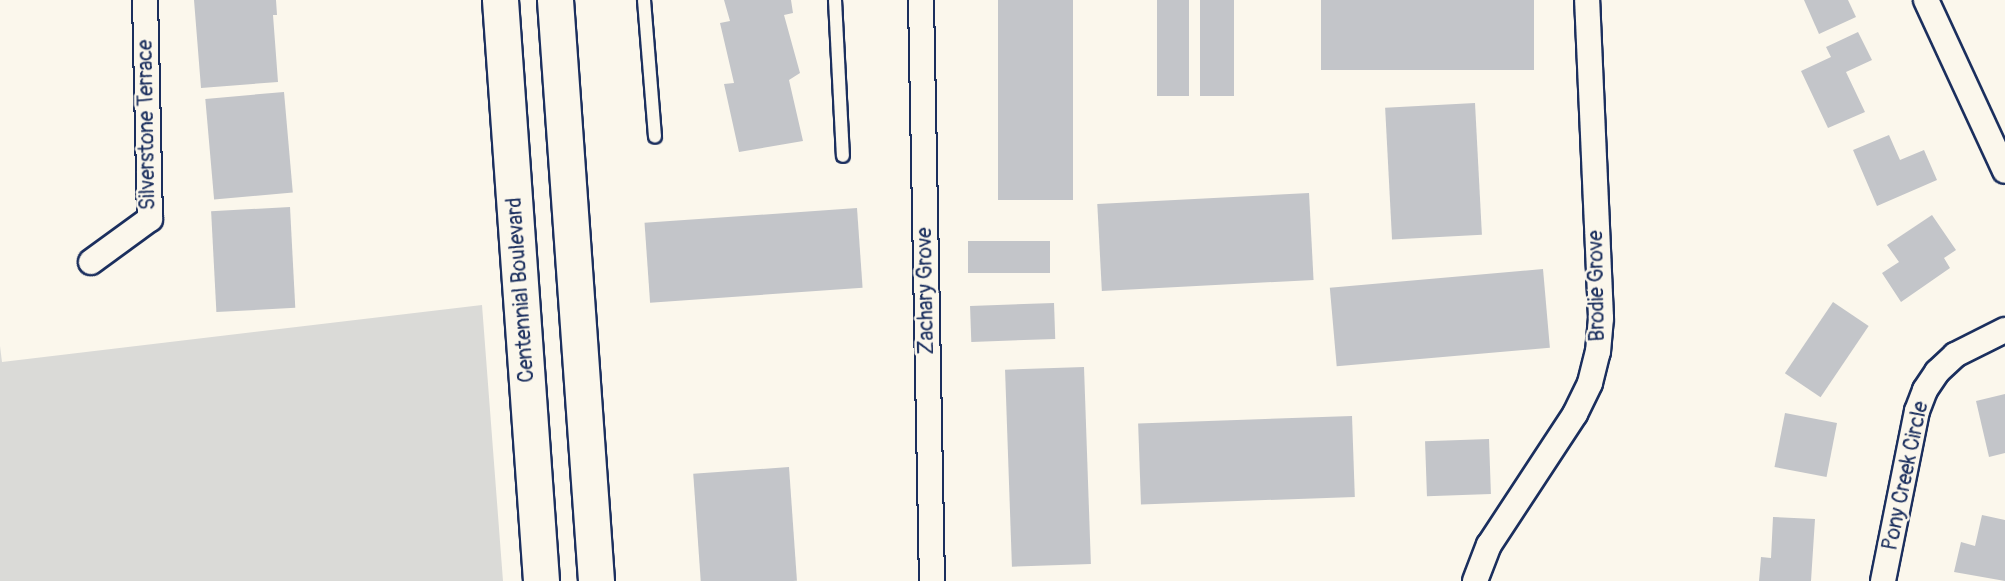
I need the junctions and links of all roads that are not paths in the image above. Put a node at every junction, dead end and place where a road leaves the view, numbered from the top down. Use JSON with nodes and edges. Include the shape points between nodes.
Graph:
{"nodes":[{"id":1,"x":145,"y":0,"type":"edge"},
{"id":2,"x":500,"y":0,"type":"edge"},
{"id":3,"x":555,"y":0,"type":"edge"},
{"id":4,"x":644,"y":0,"type":"edge"},
{"id":5,"x":835,"y":0,"type":"edge"},
{"id":6,"x":921,"y":0,"type":"edge"},
{"id":7,"x":1587,"y":0,"type":"edge"},
{"id":8,"x":1926,"y":0,"type":"edge"},
{"id":9,"x":655,"y":137,"type":"dead end"},
{"id":10,"x":843,"y":156,"type":"dead end"},
{"id":11,"x":2005,"y":171,"type":"edge"},
{"id":12,"x":90,"y":262,"type":"dead end"},
{"id":13,"x":2005,"y":330,"type":"edge"},
{"id":14,"x":541,"y":581,"type":"edge"},
{"id":15,"x":596,"y":581,"type":"edge"},
{"id":16,"x":932,"y":581,"type":"edge"},
{"id":17,"x":1475,"y":581,"type":"edge"},
{"id":18,"x":1883,"y":581,"type":"edge"}],
"edges":[{"from":1,"to":12,"type":"street","name":"Silverstone Terrace","via":[[150,219]]},
{"from":2,"to":14,"type":"main road","name":"Centennial Boulevard"},
{"from":3,"to":15,"type":"main road"},
{"from":4,"to":9,"type":"lane"},
{"from":5,"to":10,"type":"lane"},
{"from":6,"to":16,"type":"street","name":"Zachary Grove"},
{"from":7,"to":17,"type":"street","name":"Brodie Grove","via":[[1601,318],[1598,352],[1575,414],[1489,545]]},
{"from":8,"to":11,"type":"street"},
{"from":13,"to":18,"type":"street","name":"Pony Creek Circle","via":[[1955,355],[1925,390]]}]}
